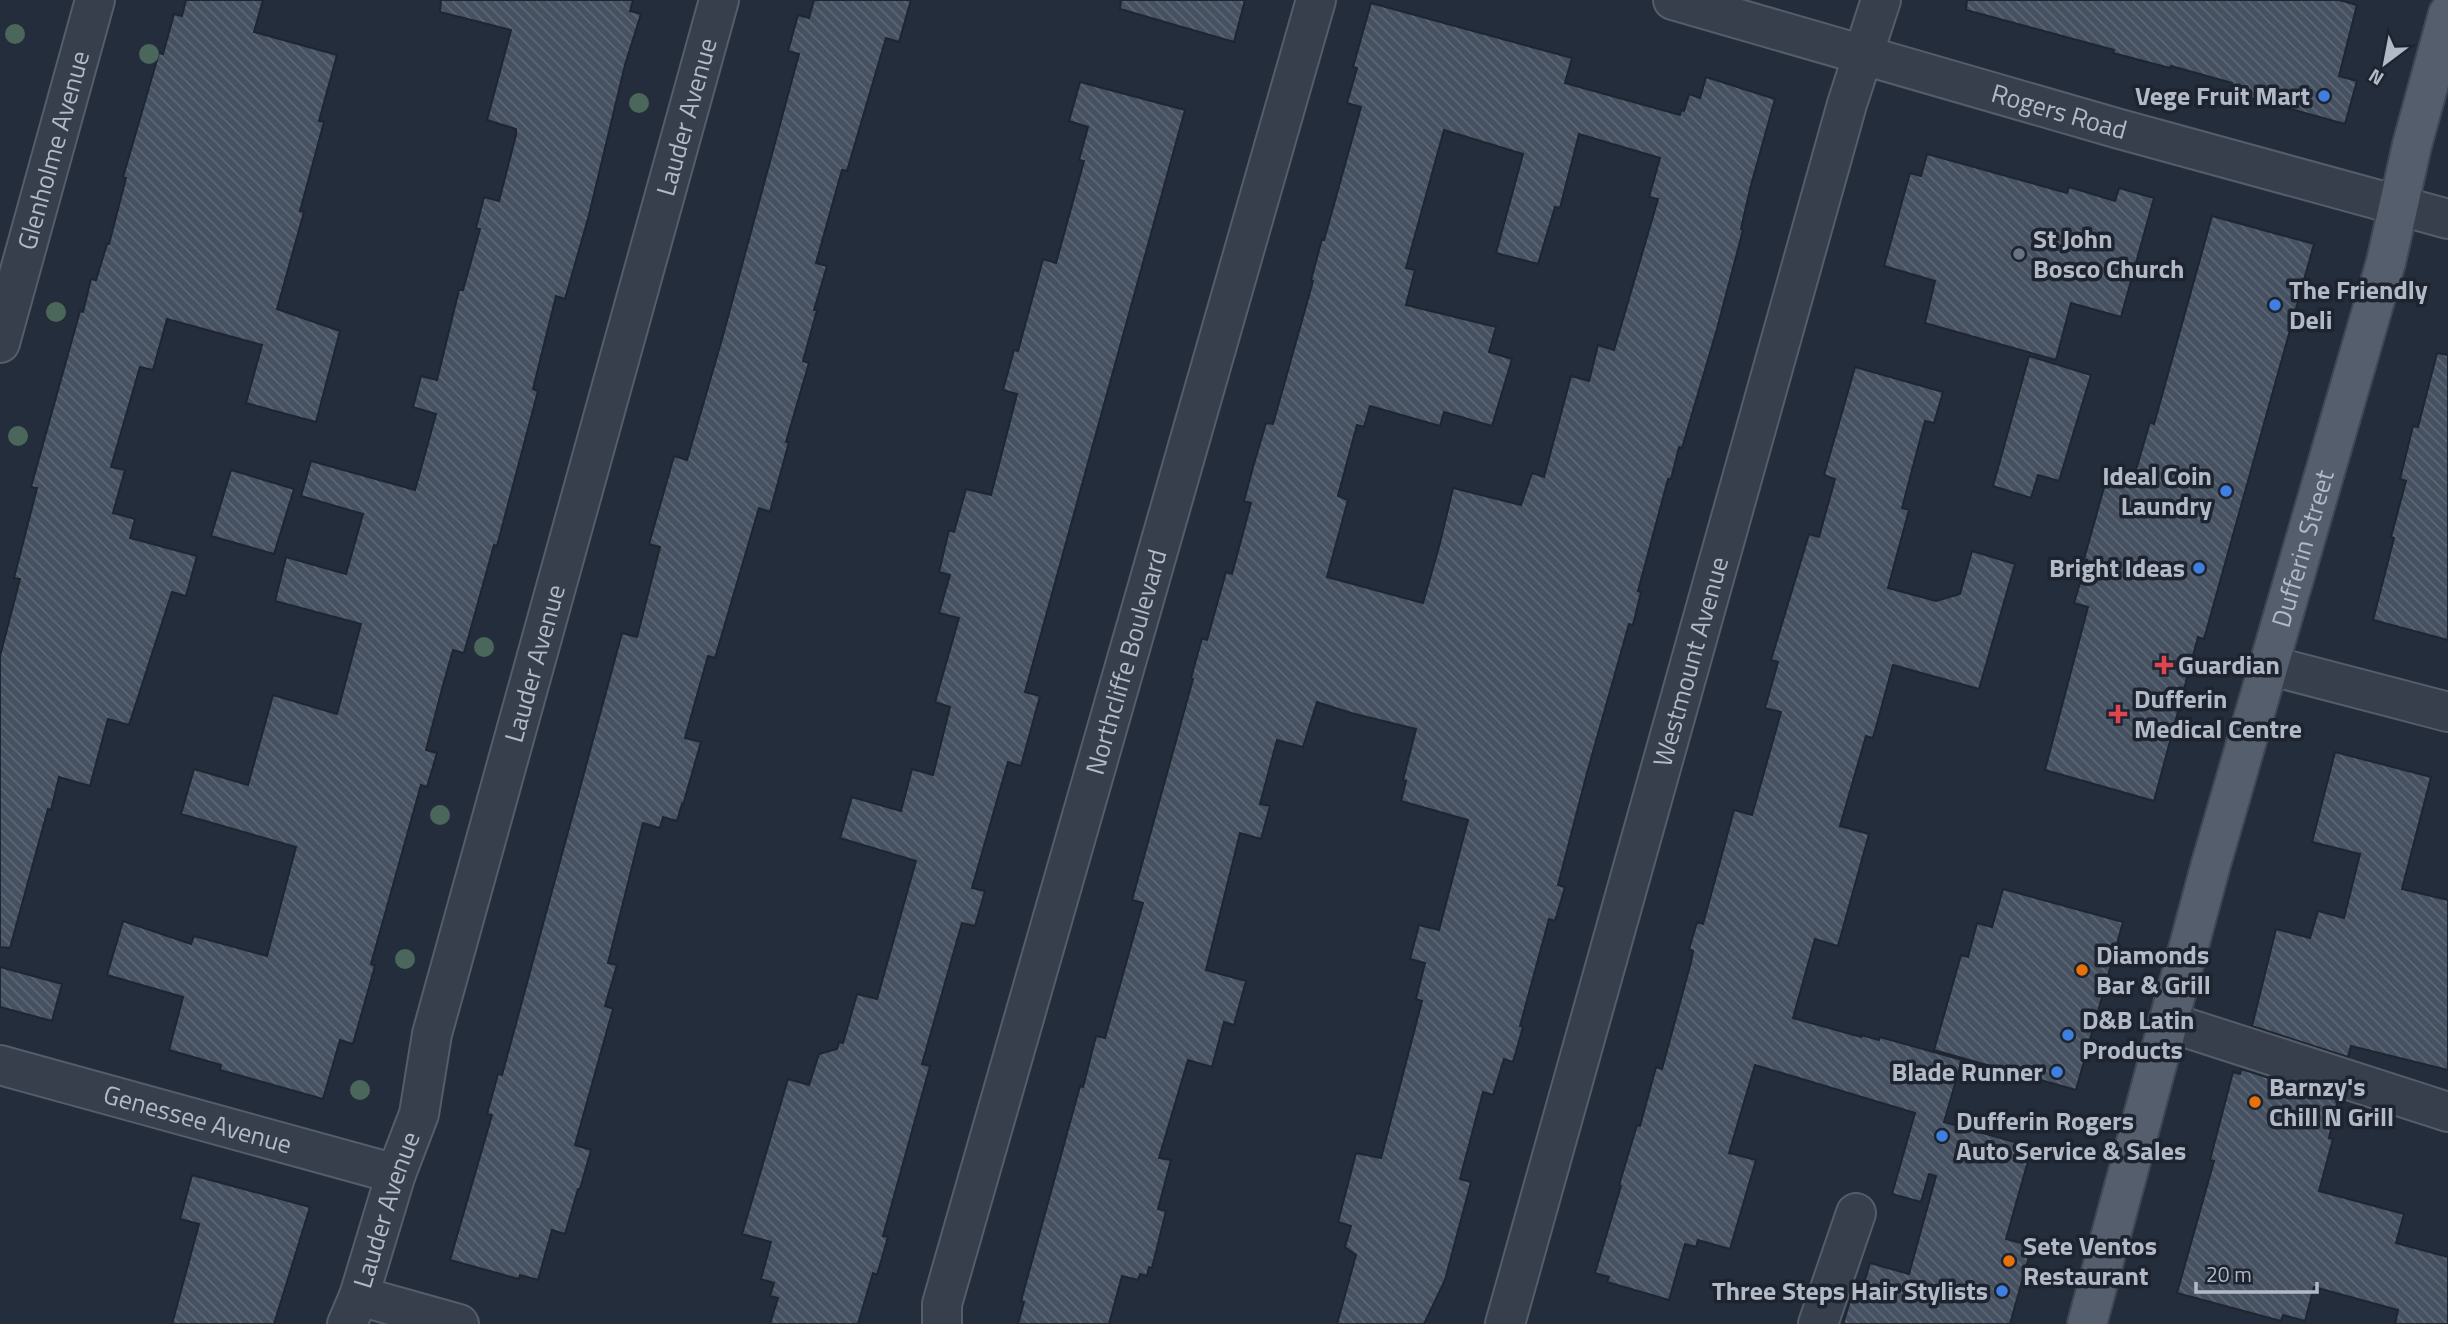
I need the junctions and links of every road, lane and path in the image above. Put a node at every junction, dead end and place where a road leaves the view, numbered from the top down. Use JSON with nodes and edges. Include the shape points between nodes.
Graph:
{"nodes":[{"id":1,"x":96,"y":0,"type":"edge"},
{"id":2,"x":719,"y":0,"type":"edge"},
{"id":3,"x":1316,"y":0,"type":"edge"},
{"id":4,"x":1673,"y":0,"type":"edge"},
{"id":5,"x":1881,"y":0,"type":"edge"},
{"id":6,"x":2448,"y":14,"type":"edge"},
{"id":7,"x":1863,"y":54,"type":"junction"},
{"id":8,"x":2399,"y":205,"type":"junction"},
{"id":9,"x":2448,"y":219,"type":"edge"},
{"id":10,"x":0,"y":343,"type":"edge"},
{"id":11,"x":2268,"y":665,"type":"junction"},
{"id":12,"x":2448,"y":712,"type":"edge"},
{"id":13,"x":2168,"y":1022,"type":"junction"},
{"id":14,"x":0,"y":1065,"type":"edge"},
{"id":15,"x":2448,"y":1112,"type":"edge"},
{"id":16,"x":396,"y":1174,"type":"junction"},
{"id":17,"x":1856,"y":1213,"type":"dead end"},
{"id":18,"x":353,"y":1310,"type":"edge"},
{"id":19,"x":459,"y":1324,"type":"edge"},
{"id":20,"x":942,"y":1324,"type":"edge"},
{"id":21,"x":1506,"y":1324,"type":"edge"},
{"id":22,"x":1818,"y":1324,"type":"edge"},
{"id":23,"x":2087,"y":1324,"type":"edge"}],
"edges":[{"from":1,"to":10,"type":"street","name":"Glenholme Avenue"},
{"from":2,"to":16,"type":"street","name":"Lauder Avenue","via":[[434,1026],[419,1114]]},
{"from":3,"to":20,"type":"street","name":"Northcliffe Boulevard","via":[[942,1304]]},
{"from":4,"to":7,"type":"street","name":"Rogers Road"},
{"from":5,"to":7,"type":"street","name":"Westmount Avenue"},
{"from":6,"to":8,"type":"main road","name":"Dufferin Street"},
{"from":7,"to":8,"type":"street","name":"Rogers Road"},
{"from":7,"to":21,"type":"street","name":"Westmount Avenue"},
{"from":8,"to":9,"type":"street","name":"Rogers Road"},
{"from":8,"to":11,"type":"main road","name":"Dufferin Street"},
{"from":11,"to":12,"type":"street"},
{"from":11,"to":13,"type":"main road","name":"Dufferin Street"},
{"from":13,"to":15,"type":"street"},
{"from":13,"to":23,"type":"main road","name":"Dufferin Street"},
{"from":14,"to":16,"type":"street","name":"Genessee Avenue"},
{"from":16,"to":18,"type":"street","name":"Lauder Avenue"},
{"from":17,"to":22,"type":"street"},
{"from":18,"to":19,"type":"street"}]}
